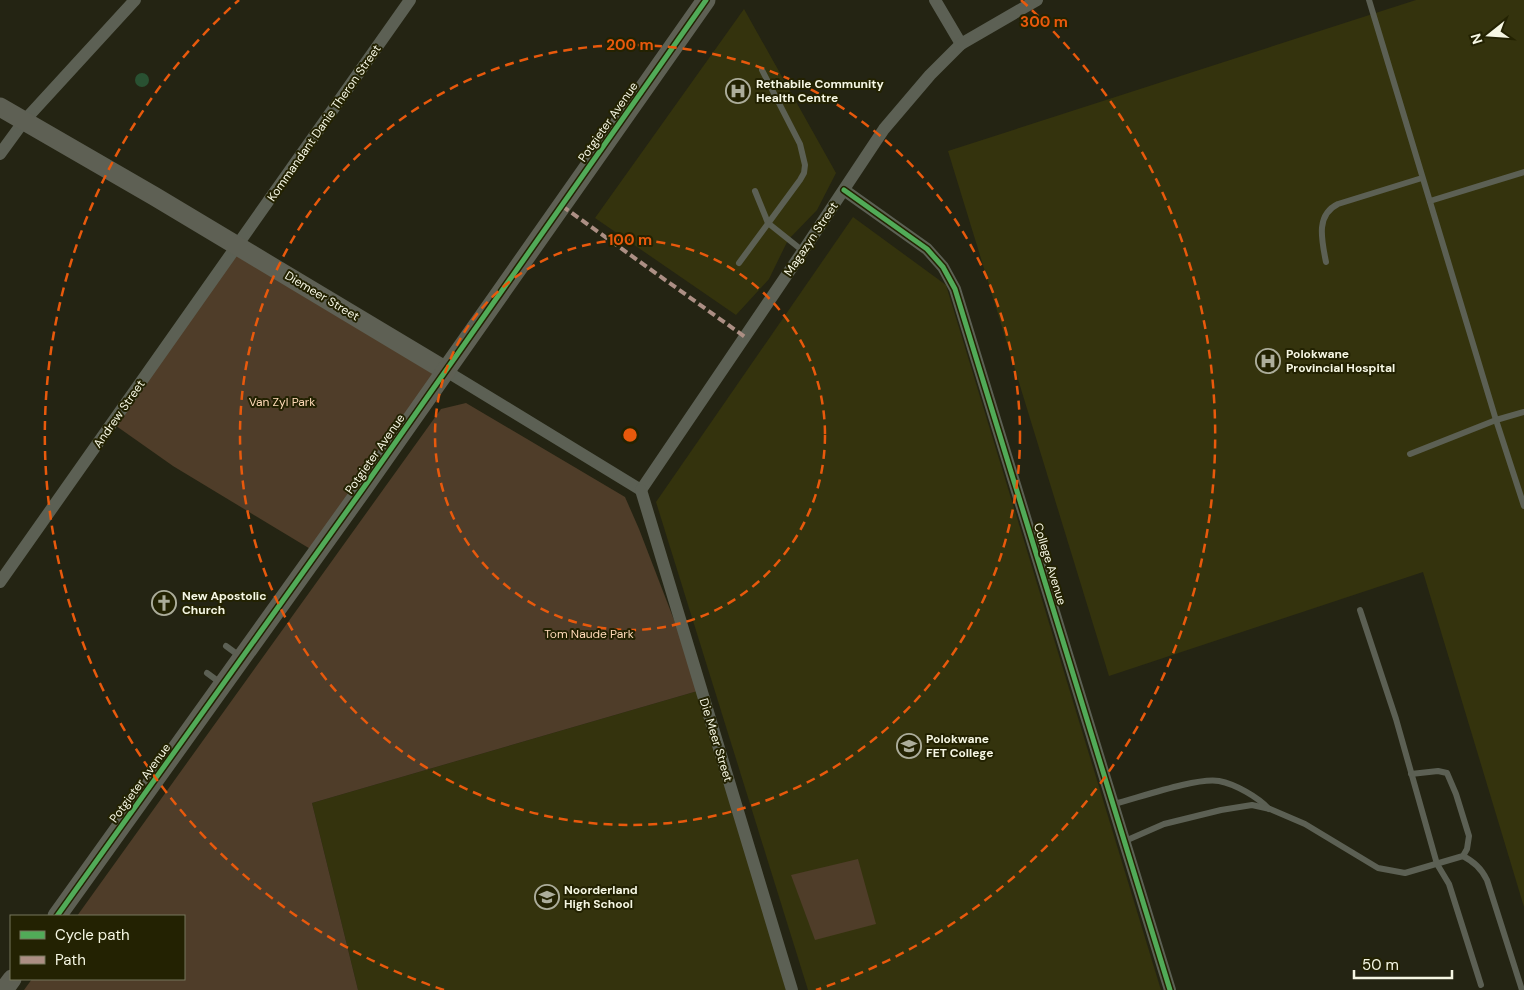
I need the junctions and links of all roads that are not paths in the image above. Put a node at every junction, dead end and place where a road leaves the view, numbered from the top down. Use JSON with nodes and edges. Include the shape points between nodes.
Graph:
{"nodes":[{"id":1,"x":135,"y":0,"type":"edge"},
{"id":2,"x":410,"y":0,"type":"edge"},
{"id":3,"x":706,"y":0,"type":"edge"},
{"id":4,"x":936,"y":0,"type":"edge"},
{"id":5,"x":1036,"y":0,"type":"edge"},
{"id":6,"x":1369,"y":0,"type":"edge"},
{"id":7,"x":961,"y":44,"type":"junction"},
{"id":8,"x":762,"y":70,"type":"dead end"},
{"id":9,"x":0,"y":107,"type":"edge"},
{"id":10,"x":24,"y":121,"type":"junction"},
{"id":11,"x":0,"y":154,"type":"edge"},
{"id":12,"x":1524,"y":172,"type":"edge"},
{"id":13,"x":1422,"y":178,"type":"junction"},
{"id":14,"x":844,"y":190,"type":"junction"},
{"id":15,"x":756,"y":191,"type":"dead end"},
{"id":16,"x":1430,"y":201,"type":"junction"},
{"id":17,"x":768,"y":223,"type":"junction"},
{"id":18,"x":238,"y":246,"type":"junction"},
{"id":19,"x":803,"y":251,"type":"junction"},
{"id":20,"x":1326,"y":262,"type":"dead end"},
{"id":21,"x":739,"y":263,"type":"dead end"},
{"id":22,"x":446,"y":371,"type":"junction"},
{"id":23,"x":1524,"y":412,"type":"edge"},
{"id":24,"x":1496,"y":420,"type":"junction"},
{"id":25,"x":1410,"y":454,"type":"dead end"},
{"id":26,"x":641,"y":490,"type":"junction"},
{"id":27,"x":1524,"y":506,"type":"edge"},
{"id":28,"x":0,"y":582,"type":"edge"},
{"id":29,"x":1360,"y":610,"type":"dead end"},
{"id":30,"x":226,"y":646,"type":"dead end"},
{"id":31,"x":242,"y":658,"type":"junction"},
{"id":32,"x":207,"y":672,"type":"dead end"},
{"id":33,"x":223,"y":685,"type":"junction"},
{"id":34,"x":1411,"y":774,"type":"junction"},
{"id":35,"x":1114,"y":804,"type":"junction"},
{"id":36,"x":1270,"y":810,"type":"junction"},
{"id":37,"x":1125,"y":841,"type":"junction"},
{"id":38,"x":1463,"y":856,"type":"junction"},
{"id":39,"x":1437,"y":864,"type":"junction"},
{"id":40,"x":58,"y":915,"type":"edge"},
{"id":41,"x":1481,"y":985,"type":"dead end"},
{"id":42,"x":792,"y":990,"type":"edge"},
{"id":43,"x":1170,"y":990,"type":"edge"},
{"id":44,"x":1522,"y":990,"type":"edge"}],
"edges":[{"from":1,"to":10,"type":"street"},
{"from":2,"to":18,"type":"street","name":"Kommandant Danie Theron Street"},
{"from":3,"to":22,"type":"street","name":"Potgieter Avenue"},
{"from":4,"to":7,"type":"street"},
{"from":5,"to":7,"type":"street","name":"Magazyn Street"},
{"from":6,"to":13,"type":"lane"},
{"from":7,"to":14,"type":"street","name":"Magazyn Street","via":[[884,129]]},
{"from":8,"to":17,"type":"lane","via":[[800,144],[804,161],[802,177]]},
{"from":9,"to":10,"type":"street","name":"Diemeer Street"},
{"from":10,"to":11,"type":"street"},
{"from":10,"to":18,"type":"street","name":"Diemeer Street"},
{"from":12,"to":16,"type":"lane"},
{"from":13,"to":16,"type":"lane"},
{"from":13,"to":20,"type":"lane","via":[[1329,208],[1322,222]]},
{"from":14,"to":19,"type":"street","name":"Magazyn Street"},
{"from":14,"to":35,"type":"street","name":"College Avenue","via":[[927,249],[943,267],[955,289]]},
{"from":15,"to":17,"type":"lane"},
{"from":16,"to":24,"type":"lane"},
{"from":17,"to":19,"type":"lane"},
{"from":17,"to":21,"type":"lane"},
{"from":18,"to":22,"type":"street","name":"Diemeer Street"},
{"from":18,"to":28,"type":"street","name":"Andrew Street"},
{"from":19,"to":26,"type":"street","name":"Magazyn Street"},
{"from":22,"to":26,"type":"street","name":"Diemeer Street"},
{"from":22,"to":31,"type":"street","name":"Potgieter Avenue"},
{"from":23,"to":24,"type":"lane"},
{"from":24,"to":25,"type":"lane"},
{"from":24,"to":27,"type":"lane"},
{"from":26,"to":42,"type":"street","name":"Die Meer Street"},
{"from":29,"to":34,"type":"lane"},
{"from":30,"to":31,"type":"lane"},
{"from":31,"to":33,"type":"street","name":"Potgieter Avenue"},
{"from":32,"to":33,"type":"lane"},
{"from":33,"to":40,"type":"street","name":"Potgieter Avenue"},
{"from":34,"to":38,"type":"lane","via":[[1447,773],[1469,836]]},
{"from":34,"to":39,"type":"lane"},
{"from":35,"to":36,"type":"lane","via":[[1195,782],[1218,781],[1261,800]]},
{"from":35,"to":37,"type":"street","name":"College Avenue"},
{"from":36,"to":37,"type":"lane","via":[[1252,805],[1221,810],[1164,824]]},
{"from":36,"to":39,"type":"lane","via":[[1305,824],[1378,868],[1405,874]]},
{"from":37,"to":43,"type":"street","name":"College Avenue"},
{"from":38,"to":39,"type":"lane"},
{"from":38,"to":44,"type":"lane","via":[[1482,870],[1487,880]]},
{"from":39,"to":41,"type":"lane","via":[[1449,884]]}]}
